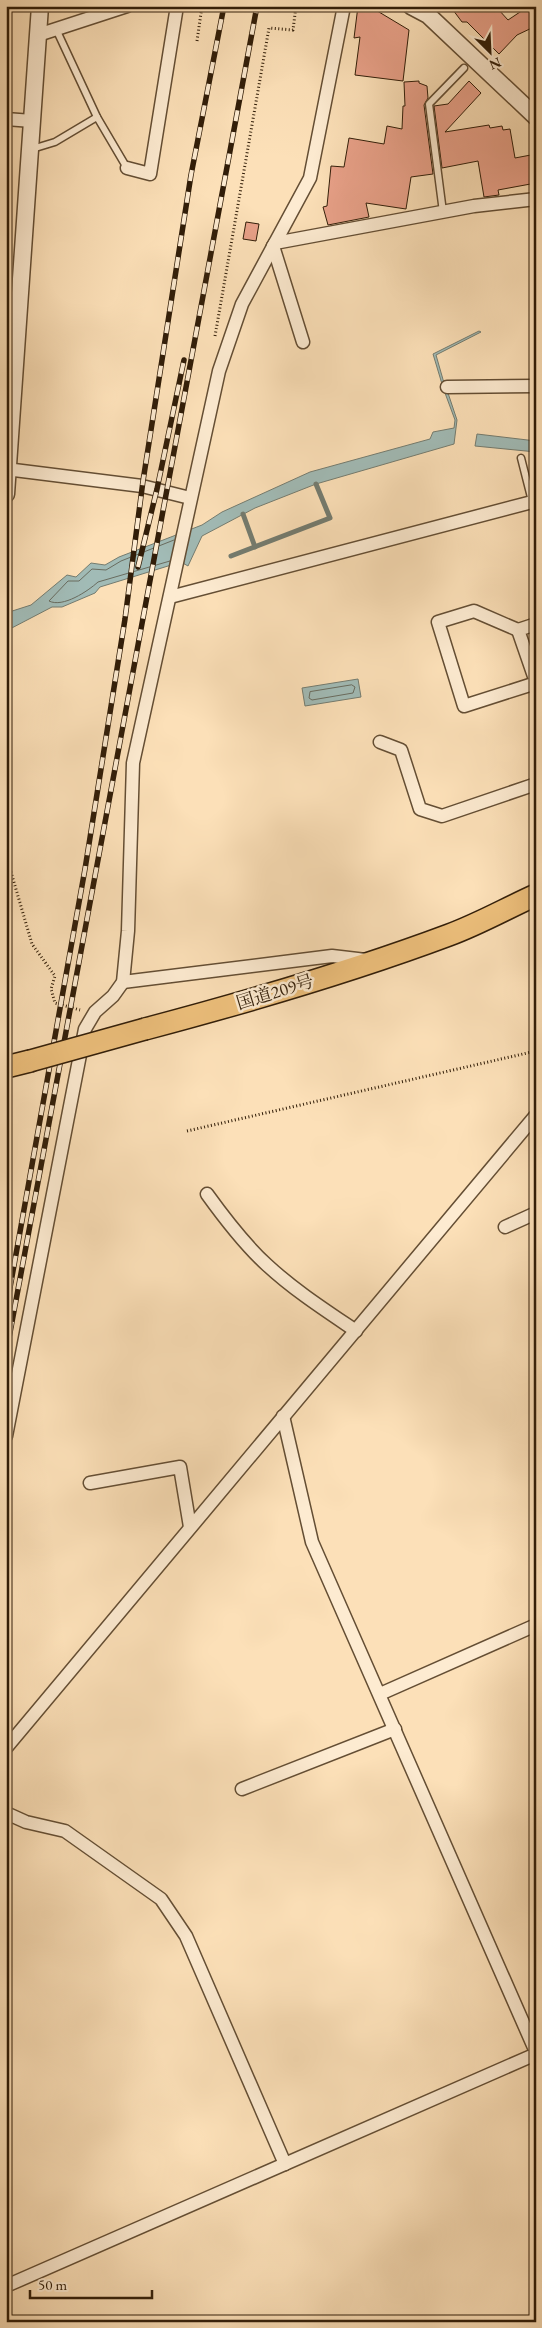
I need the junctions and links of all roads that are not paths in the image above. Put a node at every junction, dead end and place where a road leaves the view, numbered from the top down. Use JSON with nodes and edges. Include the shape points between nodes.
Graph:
{"nodes":[{"id":1,"x":40,"y":6,"type":"edge"},
{"id":2,"x":127,"y":6,"type":"edge"},
{"id":3,"x":177,"y":6,"type":"edge"},
{"id":4,"x":344,"y":6,"type":"edge"},
{"id":5,"x":411,"y":6,"type":"edge"},
{"id":6,"x":429,"y":10,"type":"edge"},
{"id":7,"x":56,"y":29,"type":"junction"},
{"id":8,"x":38,"y":35,"type":"junction"},
{"id":9,"x":464,"y":68,"type":"dead end"},
{"id":10,"x":98,"y":117,"type":"junction"},
{"id":11,"x":536,"y":117,"type":"edge"},
{"id":12,"x":6,"y":119,"type":"edge"},
{"id":13,"x":32,"y":121,"type":"junction"},
{"id":14,"x":30,"y":149,"type":"junction"},
{"id":15,"x":127,"y":168,"type":"joint"},
{"id":16,"x":536,"y":199,"type":"edge"},
{"id":17,"x":442,"y":212,"type":"junction"},
{"id":18,"x":274,"y":245,"type":"junction"},
{"id":19,"x":302,"y":342,"type":"dead end"},
{"id":20,"x":536,"y":386,"type":"edge"},
{"id":21,"x":447,"y":387,"type":"dead end"},
{"id":22,"x":521,"y":458,"type":"dead end"},
{"id":23,"x":7,"y":469,"type":"edge"},
{"id":24,"x":6,"y":494,"type":"edge"},
{"id":25,"x":190,"y":498,"type":"junction"},
{"id":26,"x":532,"y":502,"type":"junction"},
{"id":27,"x":536,"y":517,"type":"edge"},
{"id":28,"x":170,"y":597,"type":"junction"},
{"id":29,"x":536,"y":624,"type":"edge"},
{"id":30,"x":518,"y":630,"type":"junction"},
{"id":31,"x":536,"y":683,"type":"edge"},
{"id":32,"x":380,"y":742,"type":"dead end"},
{"id":33,"x":536,"y":784,"type":"edge"},
{"id":34,"x":536,"y":895,"type":"edge"},
{"id":35,"x":373,"y":961,"type":"junction"},
{"id":36,"x":123,"y":982,"type":"junction"},
{"id":37,"x":6,"y":1067,"type":"edge"},
{"id":38,"x":536,"y":1115,"type":"edge"},
{"id":39,"x":207,"y":1194,"type":"dead end"},
{"id":40,"x":536,"y":1213,"type":"edge"},
{"id":41,"x":505,"y":1227,"type":"dead end"},
{"id":42,"x":356,"y":1331,"type":"junction"},
{"id":43,"x":283,"y":1416,"type":"junction"},
{"id":44,"x":6,"y":1436,"type":"edge"},
{"id":45,"x":90,"y":1483,"type":"dead end"},
{"id":46,"x":190,"y":1527,"type":"junction"},
{"id":47,"x":536,"y":1625,"type":"edge"},
{"id":48,"x":380,"y":1694,"type":"junction"},
{"id":49,"x":395,"y":1729,"type":"junction"},
{"id":50,"x":6,"y":1748,"type":"edge"},
{"id":51,"x":242,"y":1789,"type":"dead end"},
{"id":52,"x":6,"y":1813,"type":"edge"},
{"id":53,"x":536,"y":2053,"type":"edge"},
{"id":54,"x":285,"y":2164,"type":"junction"},
{"id":55,"x":6,"y":2286,"type":"edge"}],
"edges":[{"from":1,"to":8,"type":"street"},
{"from":2,"to":7,"type":"street"},
{"from":3,"to":15,"type":"street","via":[[150,174]]},
{"from":4,"to":18,"type":"street","via":[[310,178]]},
{"from":5,"to":6,"type":"street"},
{"from":6,"to":11,"type":"street"},
{"from":7,"to":8,"type":"street"},
{"from":7,"to":10,"type":"lane"},
{"from":8,"to":13,"type":"street"},
{"from":9,"to":17,"type":"lane","via":[[429,104]]},
{"from":10,"to":14,"type":"lane","via":[[55,142]]},
{"from":10,"to":15,"type":"lane"},
{"from":12,"to":13,"type":"street"},
{"from":13,"to":14,"type":"street"},
{"from":14,"to":23,"type":"street"},
{"from":16,"to":17,"type":"street"},
{"from":17,"to":18,"type":"street"},
{"from":18,"to":19,"type":"street"},
{"from":18,"to":25,"type":"street","via":[[242,304],[219,371]]},
{"from":20,"to":21,"type":"street"},
{"from":22,"to":26,"type":"lane"},
{"from":23,"to":24,"type":"street"},
{"from":23,"to":25,"type":"street","via":[[142,486]]},
{"from":25,"to":28,"type":"street"},
{"from":26,"to":27,"type":"lane"},
{"from":26,"to":28,"type":"street"},
{"from":28,"to":36,"type":"street","via":[[133,763],[128,931]]},
{"from":29,"to":30,"type":"street"},
{"from":30,"to":31,"type":"street"},
{"from":30,"to":31,"type":"street","via":[[474,611],[438,622],[464,706]]},
{"from":32,"to":33,"type":"street","via":[[400,750],[420,809],[442,816]]},
{"from":34,"to":35,"type":"highway","name":"国道209号","via":[[451,934]]},
{"from":35,"to":36,"type":"street","via":[[332,956]]},
{"from":35,"to":37,"type":"highway","name":"国道209号","bridge":true,"via":[[255,1000]]},
{"from":36,"to":44,"type":"street","via":[[95,1012],[85,1029]]},
{"from":38,"to":42,"type":"street"},
{"from":39,"to":42,"type":"street","via":[[266,1264],[309,1300]]},
{"from":40,"to":41,"type":"street"},
{"from":42,"to":43,"type":"street"},
{"from":43,"to":46,"type":"street"},
{"from":43,"to":48,"type":"street","via":[[312,1542]]},
{"from":45,"to":46,"type":"street","via":[[180,1467]]},
{"from":46,"to":50,"type":"street"},
{"from":47,"to":48,"type":"street"},
{"from":48,"to":49,"type":"street"},
{"from":49,"to":51,"type":"street"},
{"from":49,"to":53,"type":"street"},
{"from":52,"to":54,"type":"street","via":[[26,1822],[65,1831],[161,1900],[186,1936]]},
{"from":53,"to":54,"type":"street"},
{"from":54,"to":55,"type":"street"}]}
